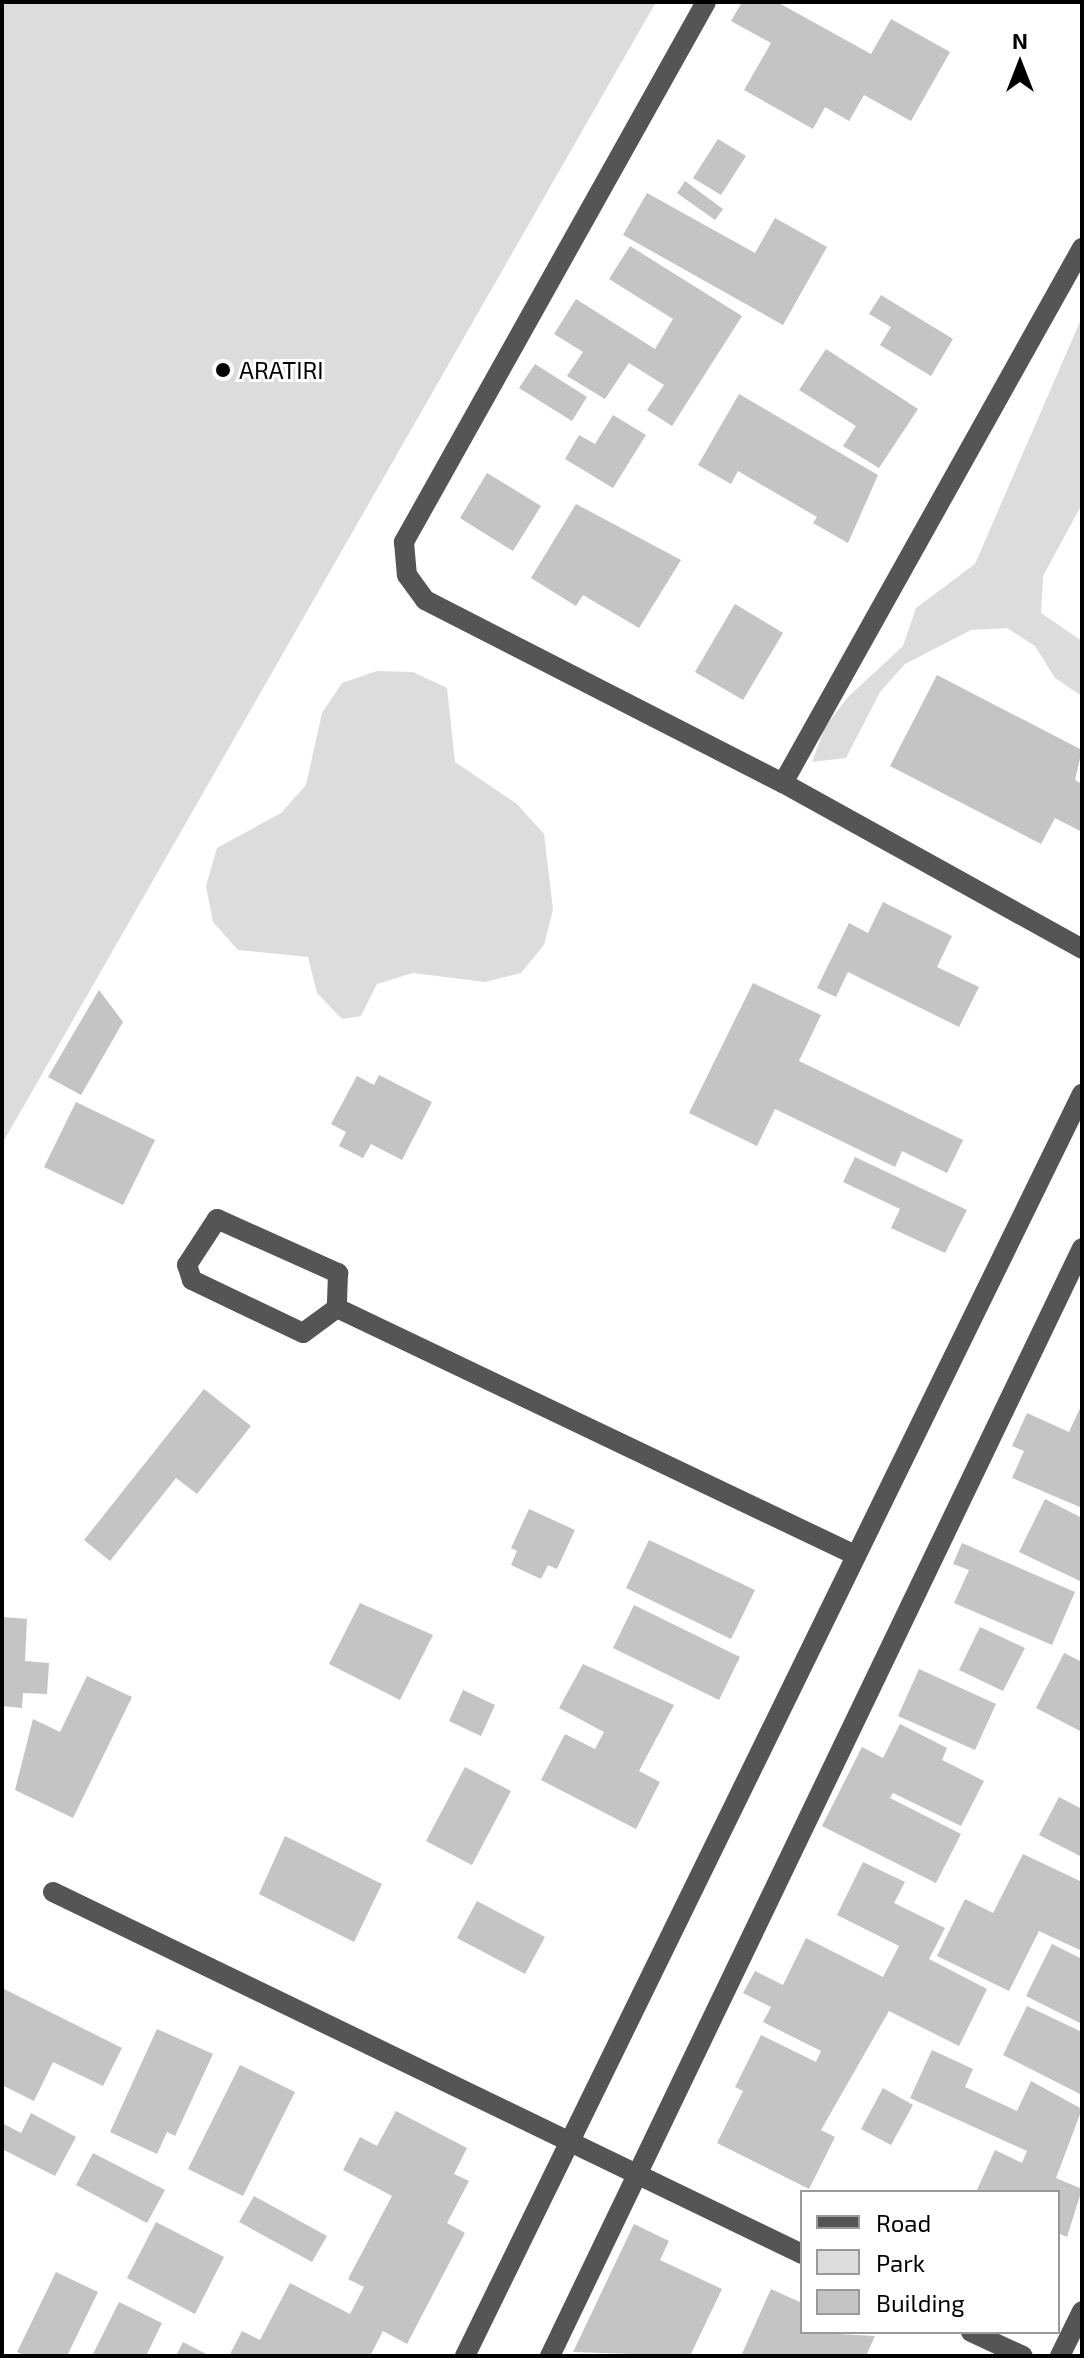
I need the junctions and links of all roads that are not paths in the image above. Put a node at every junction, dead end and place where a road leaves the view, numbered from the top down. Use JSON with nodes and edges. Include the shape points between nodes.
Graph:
{"nodes":[{"id":1,"x":706,"y":2,"type":"edge"},
{"id":2,"x":1082,"y":248,"type":"edge"},
{"id":3,"x":783,"y":783,"type":"junction"},
{"id":4,"x":1082,"y":949,"type":"edge"},
{"id":5,"x":1082,"y":1094,"type":"edge"},
{"id":6,"x":1082,"y":1248,"type":"edge"},
{"id":7,"x":337,"y":1308,"type":"junction"},
{"id":8,"x":855,"y":1555,"type":"junction"},
{"id":9,"x":53,"y":1892,"type":"dead end"},
{"id":10,"x":569,"y":2146,"type":"junction"},
{"id":11,"x":637,"y":2178,"type":"junction"},
{"id":12,"x":800,"y":2253,"type":"edge"},
{"id":13,"x":1082,"y":2311,"type":"edge"},
{"id":14,"x":975,"y":2334,"type":"edge"},
{"id":15,"x":465,"y":2356,"type":"edge"},
{"id":16,"x":550,"y":2356,"type":"edge"},
{"id":17,"x":1023,"y":2356,"type":"edge"},
{"id":18,"x":1060,"y":2356,"type":"edge"}],
"edges":[{"from":1,"to":3,"type":"street","via":[[404,542],[407,575],[425,600]]},
{"from":2,"to":3,"type":"street"},
{"from":3,"to":4,"type":"street"},
{"from":5,"to":8,"type":"street"},
{"from":6,"to":11,"type":"street"},
{"from":7,"to":7,"type":"street","via":[[338,1273],[217,1219],[187,1265],[192,1280],[303,1333]]},
{"from":7,"to":8,"type":"street"},
{"from":8,"to":10,"type":"street"},
{"from":9,"to":10,"type":"street"},
{"from":10,"to":11,"type":"street"},
{"from":10,"to":15,"type":"street"},
{"from":11,"to":12,"type":"street"},
{"from":11,"to":16,"type":"street"},
{"from":13,"to":18,"type":"street"},
{"from":14,"to":17,"type":"street"}]}
